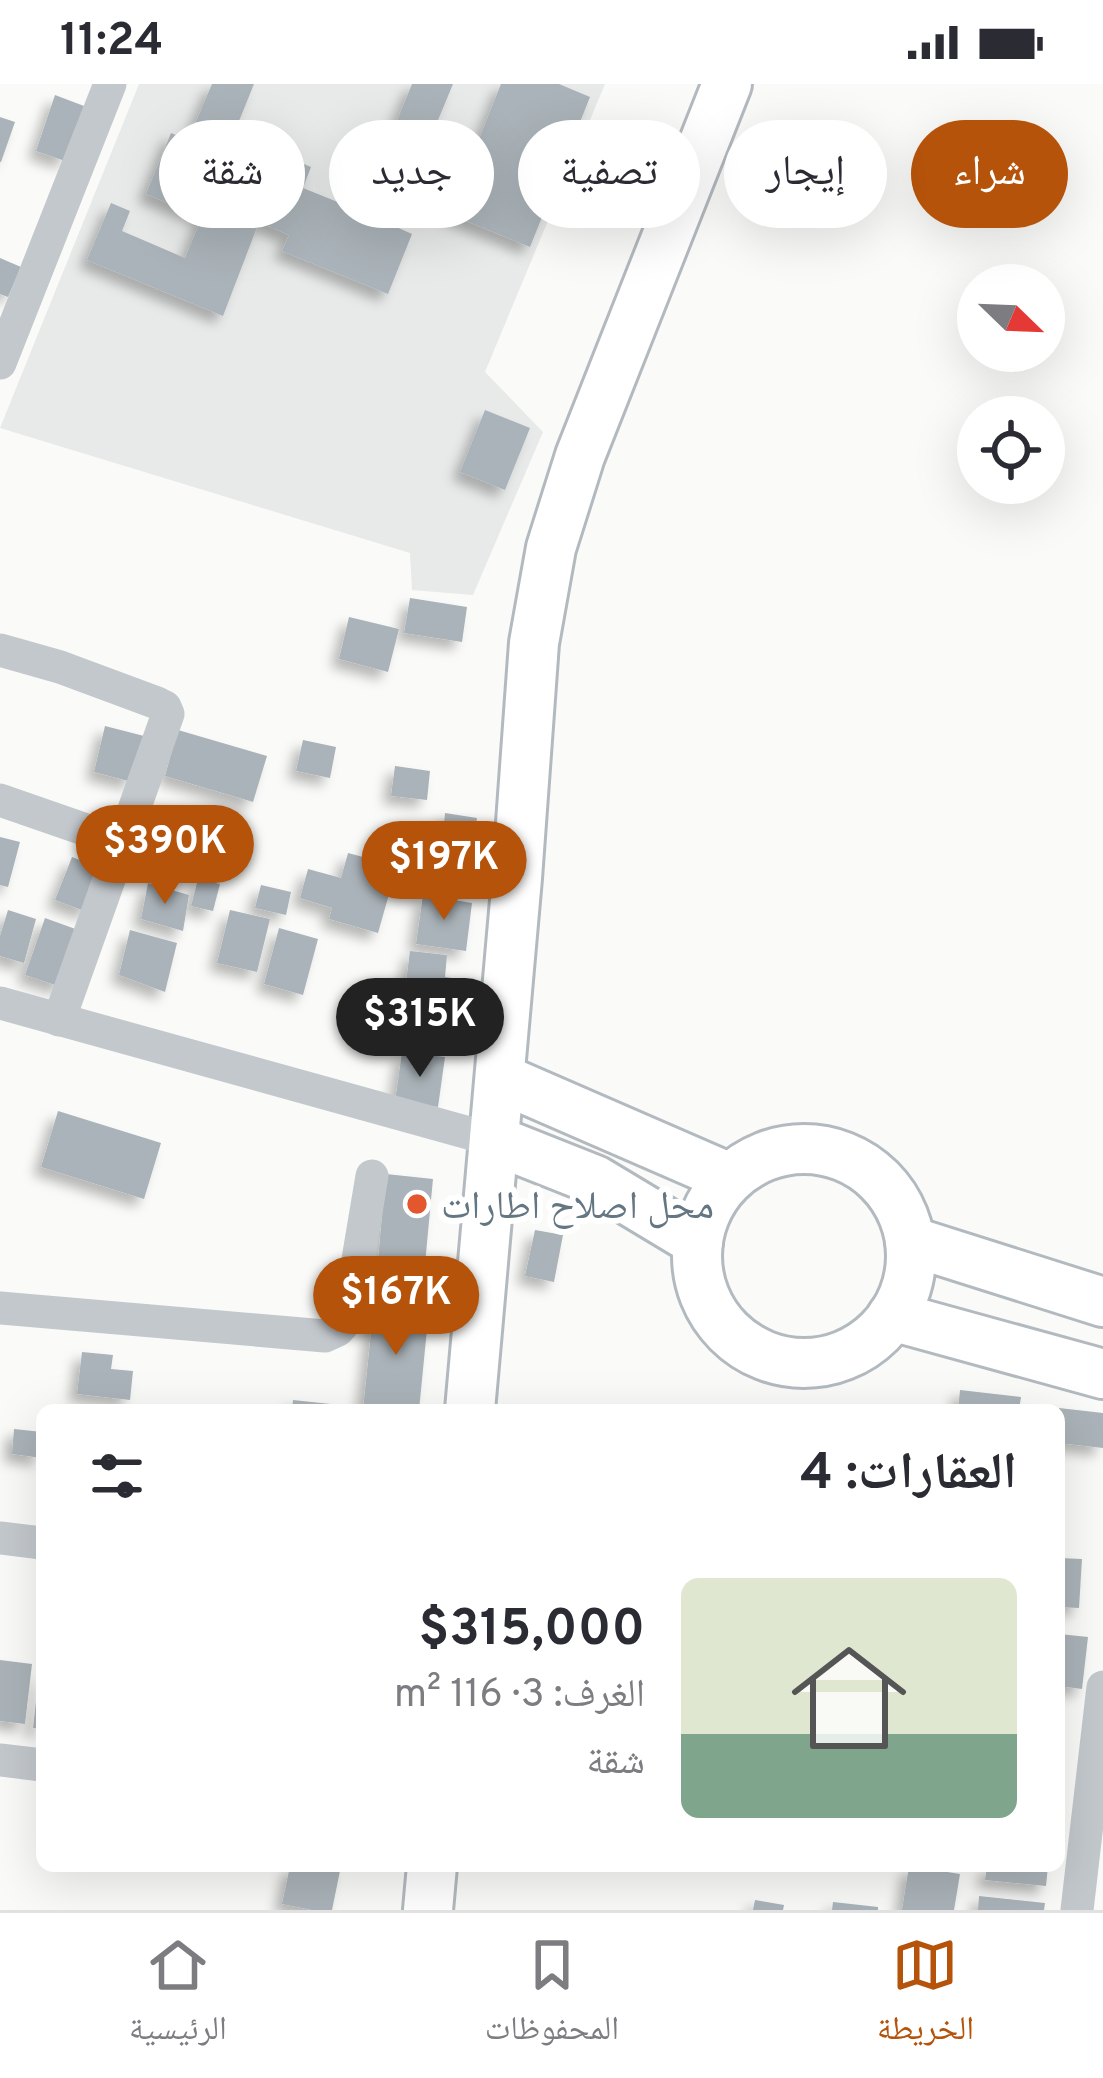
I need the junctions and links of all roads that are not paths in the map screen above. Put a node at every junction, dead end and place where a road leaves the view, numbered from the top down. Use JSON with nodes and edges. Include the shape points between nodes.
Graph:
{"nodes":[{"id":1,"x":110,"y":84,"type":"edge"},
{"id":2,"x":727,"y":84,"type":"edge"},
{"id":3,"x":0,"y":363,"type":"edge"},
{"id":4,"x":0,"y":650,"type":"edge"},
{"id":5,"x":0,"y":800,"type":"edge"},
{"id":6,"x":121,"y":842,"type":"junction"},
{"id":7,"x":0,"y":1003,"type":"edge"},
{"id":8,"x":59,"y":1020,"type":"junction"},
{"id":9,"x":500,"y":1078,"type":"junction"},
{"id":10,"x":494,"y":1140,"type":"junction"},
{"id":11,"x":372,"y":1176,"type":"dead end"},
{"id":12,"x":730,"y":1178,"type":"junction"},
{"id":13,"x":910,"y":1241,"type":"junction"},
{"id":14,"x":698,"y":1242,"type":"junction"},
{"id":15,"x":1103,"y":1302,"type":"edge"},
{"id":16,"x":0,"y":1308,"type":"edge"},
{"id":17,"x":892,"y":1316,"type":"junction"},
{"id":18,"x":1103,"y":1374,"type":"edge"},
{"id":19,"x":471,"y":1404,"type":"edge"},
{"id":20,"x":0,"y":1538,"type":"edge"},
{"id":21,"x":36,"y":1542,"type":"edge"},
{"id":22,"x":1103,"y":1687,"type":"edge"},
{"id":23,"x":0,"y":1760,"type":"edge"},
{"id":24,"x":36,"y":1764,"type":"edge"},
{"id":25,"x":431,"y":1872,"type":"edge"},
{"id":26,"x":428,"y":1910,"type":"edge"},
{"id":27,"x":1077,"y":1910,"type":"edge"}],
"edges":[{"from":1,"to":3,"type":"street"},
{"from":2,"to":9,"type":"street","via":[[550,548],[534,644]]},
{"from":4,"to":6,"type":"street","via":[[165,707]]},
{"from":5,"to":6,"type":"street"},
{"from":6,"to":8,"type":"street"},
{"from":7,"to":8,"type":"street"},
{"from":8,"to":10,"type":"street"},
{"from":9,"to":10,"type":"street"},
{"from":9,"to":12,"type":"street"},
{"from":10,"to":14,"type":"street","via":[[595,1180]]},
{"from":10,"to":19,"type":"street"},
{"from":11,"to":16,"type":"street","via":[[348,1319],[325,1336]]},
{"from":12,"to":13,"type":"street","via":[[758,1159],[823,1150],[881,1182]]},
{"from":12,"to":14,"type":"street","via":[[708,1208]]},
{"from":13,"to":15,"type":"street"},
{"from":13,"to":17,"type":"street","via":[[904,1293]]},
{"from":14,"to":17,"type":"street","via":[[707,1304],[726,1330],[766,1356],[812,1363],[843,1356]]},
{"from":17,"to":18,"type":"street"},
{"from":20,"to":21,"type":"street"},
{"from":22,"to":27,"type":"street"},
{"from":23,"to":24,"type":"street"},
{"from":25,"to":26,"type":"street"}]}
